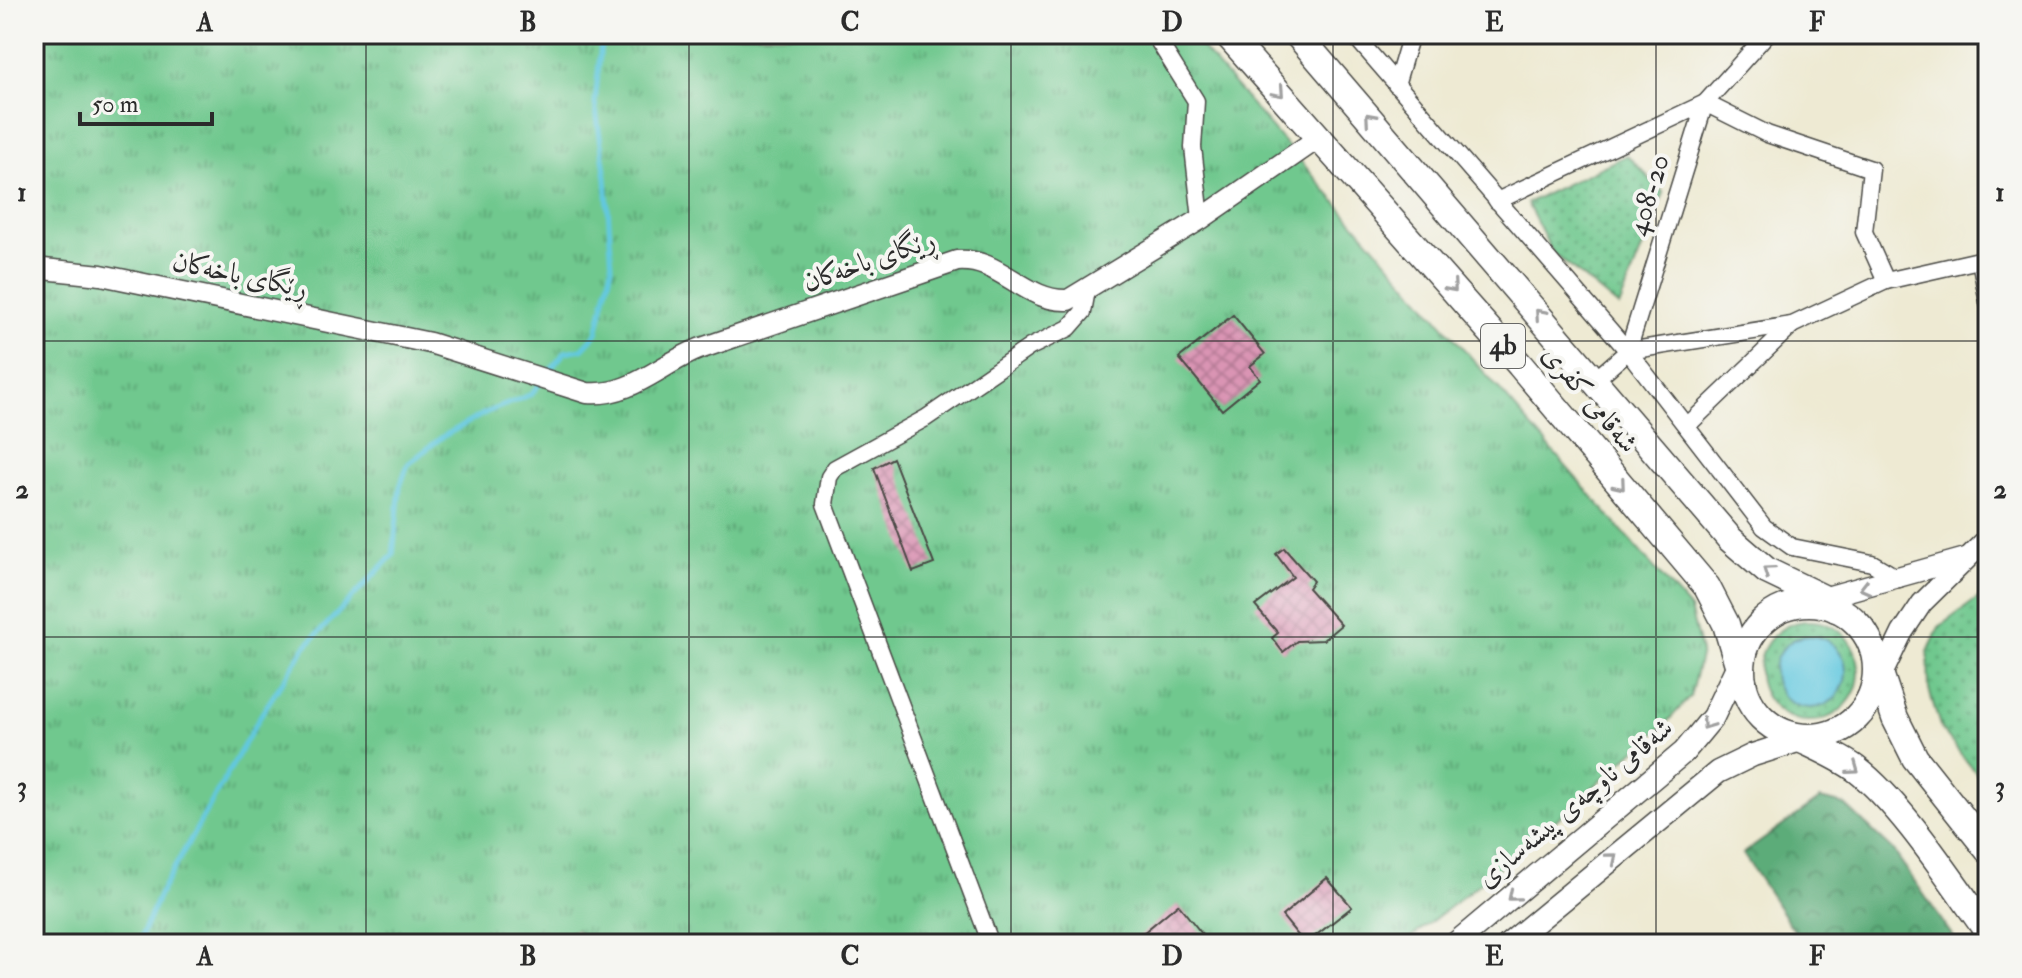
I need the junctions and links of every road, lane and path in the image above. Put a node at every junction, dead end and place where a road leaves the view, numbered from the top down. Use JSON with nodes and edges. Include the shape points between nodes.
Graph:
{"nodes":[{"id":1,"x":1154,"y":34,"type":"edge"},
{"id":2,"x":1227,"y":34,"type":"edge"},
{"id":3,"x":1297,"y":34,"type":"edge"},
{"id":4,"x":1353,"y":34,"type":"edge"},
{"id":5,"x":1411,"y":34,"type":"edge"},
{"id":6,"x":1767,"y":34,"type":"edge"},
{"id":7,"x":1396,"y":85,"type":"junction"},
{"id":8,"x":1705,"y":103,"type":"junction"},
{"id":9,"x":1320,"y":137,"type":"junction"},
{"id":10,"x":1497,"y":201,"type":"junction"},
{"id":11,"x":1201,"y":219,"type":"junction"},
{"id":12,"x":1984,"y":259,"type":"edge"},
{"id":13,"x":34,"y":268,"type":"edge"},
{"id":14,"x":1886,"y":281,"type":"junction"},
{"id":15,"x":1087,"y":290,"type":"junction"},
{"id":16,"x":1988,"y":302,"type":"edge"},
{"id":17,"x":1792,"y":325,"type":"junction"},
{"id":18,"x":1628,"y":351,"type":"junction"},
{"id":19,"x":1596,"y":379,"type":"junction"},
{"id":20,"x":1687,"y":426,"type":"junction"},
{"id":21,"x":1988,"y":538,"type":"edge"},
{"id":22,"x":1966,"y":558,"type":"junction"},
{"id":23,"x":1899,"y":579,"type":"junction"},
{"id":24,"x":1822,"y":603,"type":"junction"},
{"id":25,"x":1741,"y":667,"type":"junction"},
{"id":26,"x":1877,"y":675,"type":"junction"},
{"id":27,"x":1799,"y":737,"type":"junction"},
{"id":28,"x":1988,"y":850,"type":"edge"},
{"id":29,"x":1988,"y":932,"type":"edge"},
{"id":30,"x":991,"y":944,"type":"edge"},
{"id":31,"x":1455,"y":944,"type":"edge"},
{"id":32,"x":1509,"y":944,"type":"edge"}],
"edges":[{"from":1,"to":11,"type":"street","via":[[1196,101],[1193,147]]},
{"from":2,"to":9,"type":"highway","name":"شەقامی کفری","number":"4b","one_way":true},
{"from":19,"to":3,"type":"highway","name":"شەقامی کفری","number":"4b","one_way":true},
{"from":4,"to":7,"type":"street"},
{"from":5,"to":7,"type":"street"},
{"from":6,"to":8,"type":"street","name":"408-20"},
{"from":7,"to":10,"type":"street"},
{"from":8,"to":10,"type":"street"},
{"from":8,"to":14,"type":"street","via":[[1767,134],[1871,169],[1864,232]]},
{"from":8,"to":18,"type":"street","name":"408-20"},
{"from":9,"to":11,"type":"street","name":"ڕێگای باخەکان"},
{"from":9,"to":25,"type":"highway","name":"شەقامی کفری","number":"4b","one_way":true,"via":[[1707,587]]},
{"from":10,"to":18,"type":"street"},
{"from":11,"to":15,"type":"street","name":"ڕێگای باخەکان"},
{"from":12,"to":14,"type":"street"},
{"from":12,"to":16,"type":"street"},
{"from":13,"to":15,"type":"street","name":"ڕێگای باخەکان","via":[[101,275],[430,343],[587,393],[618,392],[699,349],[957,261],[987,263],[1051,301],[1068,300]]},
{"from":14,"to":17,"type":"street"},
{"from":15,"to":30,"type":"street","via":[[1083,312],[1069,328],[996,367],[926,418],[847,460],[829,477],[825,492],[855,586]]},
{"from":17,"to":18,"type":"street"},
{"from":17,"to":20,"type":"street"},
{"from":18,"to":19,"type":"street"},
{"from":18,"to":20,"type":"street"},
{"from":24,"to":19,"type":"highway","name":"شەقامی کفری","number":"4b","one_way":true,"via":[[1742,550]]},
{"from":20,"to":23,"type":"street","via":[[1773,534],[1792,547],[1872,563]]},
{"from":21,"to":22,"type":"street"},
{"from":22,"to":23,"type":"street"},
{"from":22,"to":26,"type":"street","via":[[1911,618]]},
{"from":23,"to":24,"type":"street","one_way":true},
{"from":24,"to":25,"type":"highway","via":[[1789,606],[1759,624]]},
{"from":24,"to":26,"type":"highway","via":[[1862,630]]},
{"from":25,"to":27,"type":"highway","via":[[1753,707],[1762,718]]},
{"from":25,"to":31,"type":"main road","name":"شەقامی ناوچەی پیشەسازی","one_way":true,"via":[[1713,717],[1684,752]]},
{"from":26,"to":27,"type":"highway","via":[[1863,709],[1849,723],[1831,733]]},
{"from":26,"to":28,"type":"highway","via":[[1915,758]]},
{"from":27,"to":29,"type":"highway","one_way":true,"via":[[1845,761],[1871,782]]},
{"from":32,"to":27,"type":"main road","one_way":true,"via":[[1718,772]]}]}
